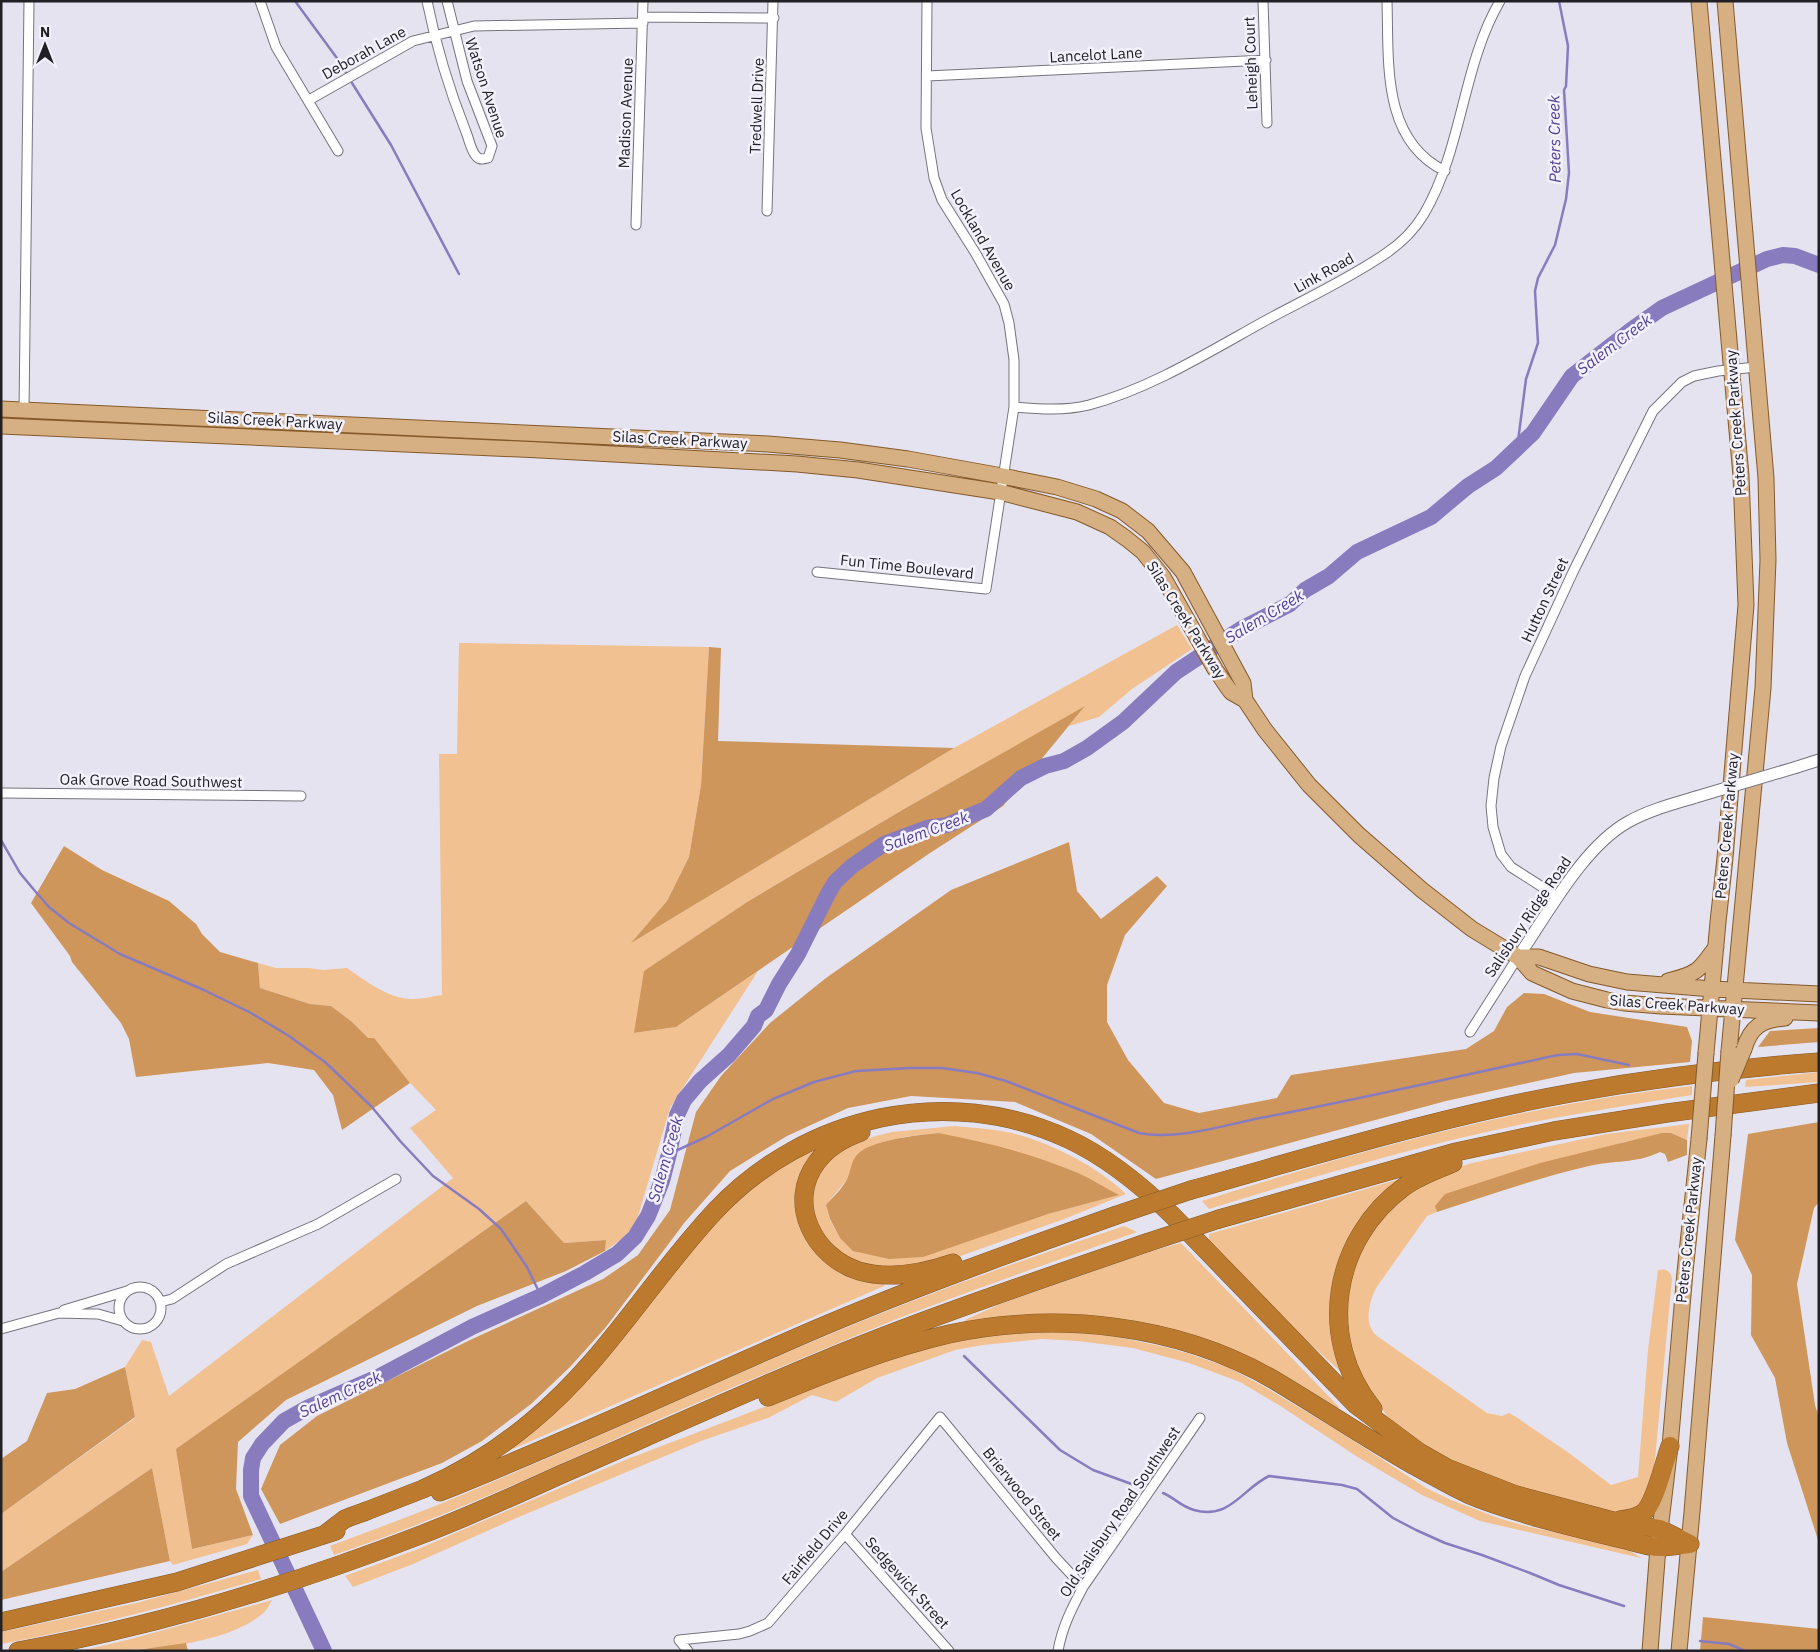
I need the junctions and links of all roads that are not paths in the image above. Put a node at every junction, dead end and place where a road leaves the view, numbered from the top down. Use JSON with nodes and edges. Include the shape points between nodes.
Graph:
{"nodes":[{"id":1,"x":29,"y":1,"type":"edge"},
{"id":2,"x":260,"y":1,"type":"edge"},
{"id":3,"x":427,"y":1,"type":"edge"},
{"id":4,"x":447,"y":1,"type":"edge"},
{"id":5,"x":642,"y":1,"type":"edge"},
{"id":6,"x":773,"y":1,"type":"edge"},
{"id":7,"x":926,"y":1,"type":"edge"},
{"id":8,"x":1263,"y":1,"type":"edge"},
{"id":9,"x":1387,"y":1,"type":"edge"},
{"id":10,"x":1500,"y":1,"type":"edge"},
{"id":11,"x":1699,"y":1,"type":"edge"},
{"id":12,"x":1725,"y":1,"type":"edge"},
{"id":13,"x":774,"y":18,"type":"junction"},
{"id":14,"x":1726,"y":18,"type":"junction"},
{"id":15,"x":642,"y":20,"type":"junction"},
{"id":16,"x":1701,"y":21,"type":"junction"},
{"id":17,"x":453,"y":31,"type":"junction"},
{"id":18,"x":434,"y":36,"type":"junction"},
{"id":19,"x":1266,"y":60,"type":"junction"},
{"id":20,"x":927,"y":76,"type":"junction"},
{"id":21,"x":309,"y":100,"type":"junction"},
{"id":22,"x":1267,"y":123,"type":"dead end"},
{"id":23,"x":338,"y":151,"type":"dead end"},
{"id":24,"x":1445,"y":171,"type":"junction"},
{"id":25,"x":767,"y":211,"type":"dead end"},
{"id":26,"x":636,"y":225,"type":"dead end"},
{"id":27,"x":1756,"y":367,"type":"junction"},
{"id":28,"x":1732,"y":369,"type":"junction"},
{"id":29,"x":1014,"y":407,"type":"junction"},
{"id":30,"x":1,"y":409,"type":"edge"},
{"id":31,"x":24,"y":410,"type":"junction"},
{"id":32,"x":1,"y":426,"type":"edge"},
{"id":33,"x":443,"y":429,"type":"junction"},
{"id":34,"x":319,"y":440,"type":"junction"},
{"id":35,"x":1002,"y":476,"type":"junction"},
{"id":36,"x":1000,"y":492,"type":"junction"},
{"id":37,"x":817,"y":572,"type":"dead end"},
{"id":38,"x":1244,"y":700,"type":"junction"},
{"id":39,"x":1819,"y":760,"type":"edge"},
{"id":40,"x":1,"y":793,"type":"edge"},
{"id":41,"x":301,"y":796,"type":"dead end"},
{"id":42,"x":1558,"y":897,"type":"junction"},
{"id":43,"x":1716,"y":946,"type":"junction"},
{"id":44,"x":1518,"y":957,"type":"junction"},
{"id":45,"x":1652,"y":984,"type":"junction"},
{"id":46,"x":1712,"y":989,"type":"junction"},
{"id":47,"x":1734,"y":990,"type":"junction"},
{"id":48,"x":1819,"y":994,"type":"edge"},
{"id":49,"x":1710,"y":1008,"type":"junction"},
{"id":50,"x":1732,"y":1009,"type":"junction"},
{"id":51,"x":1819,"y":1014,"type":"edge"},
{"id":52,"x":1470,"y":1032,"type":"dead end"},
{"id":53,"x":1819,"y":1062,"type":"edge"},
{"id":54,"x":1726,"y":1093,"type":"junction"},
{"id":55,"x":1819,"y":1093,"type":"edge"},
{"id":56,"x":1554,"y":1131,"type":"junction"},
{"id":57,"x":396,"y":1179,"type":"dead end"},
{"id":58,"x":1068,"y":1232,"type":"junction"},
{"id":59,"x":127,"y":1291,"type":"junction"},
{"id":60,"x":160,"y":1302,"type":"junction"},
{"id":61,"x":59,"y":1313,"type":"junction"},
{"id":62,"x":123,"y":1321,"type":"junction"},
{"id":63,"x":1,"y":1329,"type":"edge"},
{"id":64,"x":712,"y":1409,"type":"junction"},
{"id":65,"x":940,"y":1417,"type":"joint"},
{"id":66,"x":1200,"y":1418,"type":"dead end"},
{"id":67,"x":1402,"y":1440,"type":"junction"},
{"id":68,"x":1670,"y":1446,"type":"junction"},
{"id":69,"x":1454,"y":1487,"type":"junction"},
{"id":70,"x":1613,"y":1521,"type":"junction"},
{"id":71,"x":1660,"y":1529,"type":"junction"},
{"id":72,"x":845,"y":1534,"type":"junction"},
{"id":73,"x":324,"y":1535,"type":"junction"},
{"id":74,"x":1690,"y":1544,"type":"junction"},
{"id":75,"x":1658,"y":1548,"type":"junction"},
{"id":76,"x":1083,"y":1587,"type":"junction"},
{"id":77,"x":1,"y":1622,"type":"edge"},
{"id":78,"x":18,"y":1651,"type":"edge"},
{"id":79,"x":688,"y":1651,"type":"edge"},
{"id":80,"x":949,"y":1651,"type":"edge"},
{"id":81,"x":1058,"y":1651,"type":"edge"},
{"id":82,"x":1650,"y":1651,"type":"edge"},
{"id":83,"x":1679,"y":1651,"type":"edge"}],
"edges":[{"from":1,"to":31,"type":"street"},
{"from":2,"to":21,"type":"street","via":[[276,48]]},
{"from":3,"to":18,"type":"street","name":"Watson Avenue"},
{"from":4,"to":17,"type":"street","name":"Watson Avenue"},
{"from":5,"to":15,"type":"street","name":"Madison Avenue"},
{"from":6,"to":13,"type":"street","name":"Tredwell Drive"},
{"from":7,"to":20,"type":"street","name":"Lockland Avenue"},
{"from":8,"to":19,"type":"street","name":"Leheigh Court"},
{"from":9,"to":24,"type":"street","via":[[1394,104],[1415,150],[1426,161]]},
{"from":10,"to":24,"type":"street","name":"Link Road","via":[[1483,36]]},
{"from":11,"to":16,"type":"main road","name":"Peters Creek Parkway"},
{"from":12,"to":14,"type":"main road","name":"Peters Creek Parkway"},
{"from":13,"to":15,"type":"street","name":"Deborah Lane"},
{"from":13,"to":25,"type":"street","name":"Tredwell Drive"},
{"from":14,"to":16,"type":"main road"},
{"from":14,"to":27,"type":"main road","name":"Peters Creek Parkway"},
{"from":15,"to":17,"type":"street","name":"Deborah Lane","via":[[474,26]]},
{"from":15,"to":26,"type":"street","name":"Madison Avenue"},
{"from":16,"to":28,"type":"main road","name":"Peters Creek Parkway"},
{"from":17,"to":18,"type":"street","name":"Deborah Lane"},
{"from":17,"to":18,"type":"street","name":"Watson Avenue","via":[[492,146],[488,158],[477,157],[472,148],[453,100]]},
{"from":18,"to":21,"type":"street","name":"Deborah Lane","via":[[413,41]]},
{"from":19,"to":20,"type":"street","name":"Lancelot Lane"},
{"from":19,"to":22,"type":"street","name":"Leheigh Court"},
{"from":20,"to":29,"type":"street","name":"Lockland Avenue","via":[[926,128],[934,178],[942,200],[1004,304],[1014,360]]},
{"from":21,"to":23,"type":"street"},
{"from":24,"to":29,"type":"street","name":"Link Road","via":[[1413,229],[1386,254],[1339,281],[1138,388],[1072,408]]},
{"from":27,"to":28,"type":"street","name":"Hutton Street"},
{"from":27,"to":47,"type":"main road","name":"Peters Creek Parkway","via":[[1766,478],[1768,560],[1763,688]]},
{"from":28,"to":42,"type":"street","name":"Hutton Street","via":[[1703,373],[1686,380],[1653,411],[1540,642],[1511,714],[1492,794],[1496,838],[1501,854],[1511,867]]},
{"from":28,"to":43,"type":"main road","name":"Peters Creek Parkway","via":[[1741,476],[1746,605]]},
{"from":29,"to":35,"type":"street","name":"Lockland Avenue"},
{"from":30,"to":31,"type":"main road","name":"Silas Creek Parkway"},
{"from":31,"to":33,"type":"main road","name":"Silas Creek Parkway"},
{"from":32,"to":34,"type":"main road","name":"Silas Creek Parkway"},
{"from":33,"to":34,"type":"main road","via":[[429,435],[323,431]]},
{"from":33,"to":35,"type":"main road","name":"Silas Creek Parkway","via":[[796,446],[908,459]]},
{"from":34,"to":36,"type":"main road","name":"Silas Creek Parkway","via":[[797,464]]},
{"from":35,"to":36,"type":"street","name":"Lockland Avenue"},
{"from":35,"to":38,"type":"main road","name":"Silas Creek Parkway","via":[[1096,499],[1122,512],[1148,531],[1183,572],[1243,683]]},
{"from":36,"to":37,"type":"street","name":"Fun Time Boulevard","via":[[986,589]]},
{"from":36,"to":38,"type":"main road","name":"Silas Creek Parkway","via":[[1077,512],[1127,539],[1154,564],[1215,669],[1231,692]]},
{"from":38,"to":44,"type":"main road","name":"Silas Creek Parkway","via":[[1309,785],[1359,835],[1456,917]]},
{"from":39,"to":42,"type":"street","name":"Salisbury Ridge Road","bridge":true,"via":[[1626,823],[1578,868]]},
{"from":40,"to":41,"type":"street","name":"Oak Grove Road Southwest"},
{"from":42,"to":44,"type":"street","name":"Salisbury Ridge Road"},
{"from":43,"to":45,"type":"main road","via":[[1694,973]]},
{"from":43,"to":46,"type":"main road","name":"Peters Creek Parkway"},
{"from":44,"to":45,"type":"main road","name":"Silas Creek Parkway","via":[[1539,957],[1589,974]]},
{"from":44,"to":49,"type":"main road","name":"Silas Creek Parkway","via":[[1532,973],[1572,991],[1606,1000]]},
{"from":44,"to":52,"type":"street","name":"Salisbury Ridge Road"},
{"from":45,"to":46,"type":"main road","name":"Silas Creek Parkway"},
{"from":46,"to":47,"type":"main road","name":"Silas Creek Parkway"},
{"from":46,"to":49,"type":"main road","name":"Peters Creek Parkway"},
{"from":47,"to":48,"type":"main road","name":"Silas Creek Parkway"},
{"from":47,"to":50,"type":"main road","name":"Peters Creek Parkway"},
{"from":49,"to":50,"type":"main road","name":"Silas Creek Parkway"},
{"from":49,"to":68,"type":"main road","name":"Peters Creek Parkway","bridge":true},
{"from":50,"to":51,"type":"main road","name":"Silas Creek Parkway"},
{"from":50,"to":54,"type":"main road","name":"Peters Creek Parkway","bridge":true},
{"from":51,"to":54,"type":"main road","bridge":true,"via":[[1773,1019],[1751,1032]]},
{"from":53,"to":58,"type":"highway","bridge":true,"via":[[1740,1069],[1572,1092],[1498,1108],[1191,1190]]},
{"from":54,"to":74,"type":"main road","name":"Peters Creek Parkway","bridge":true},
{"from":55,"to":56,"type":"highway","via":[[1667,1112]]},
{"from":56,"to":64,"type":"highway","bridge":true,"via":[[1456,1152],[1218,1219],[935,1317],[823,1360]]},
{"from":56,"to":67,"type":"highway","via":[[1537,1143],[1454,1163],[1406,1185],[1374,1214],[1350,1254],[1338,1301],[1344,1352],[1361,1393]]},
{"from":57,"to":60,"type":"street","via":[[318,1224],[226,1264],[172,1299]]},
{"from":58,"to":69,"type":"highway","via":[[1044,1232],[934,1270],[874,1274],[847,1266],[822,1248],[809,1227],[804,1196],[811,1172],[824,1154],[842,1140],[878,1127],[933,1120],[972,1122],[1050,1141],[1089,1161],[1138,1196],[1356,1416]]},
{"from":58,"to":73,"type":"highway","via":[[878,1304],[502,1467]]},
{"from":59,"to":60,"type":"street","via":[[146,1288],[153,1291]]},
{"from":59,"to":61,"type":"street"},
{"from":59,"to":62,"type":"street","via":[[119,1308]]},
{"from":60,"to":62,"type":"street","via":[[159,1317],[149,1327],[135,1328]]},
{"from":61,"to":62,"type":"street","via":[[98,1314]]},
{"from":61,"to":63,"type":"street"},
{"from":64,"to":69,"type":"highway","via":[[728,1413],[881,1354],[951,1334],[1024,1324],[1100,1325],[1167,1338],[1221,1355],[1271,1378],[1362,1436]]},
{"from":64,"to":78,"type":"highway","via":[[473,1514],[339,1566],[217,1604]]},
{"from":65,"to":72,"type":"street","name":"Fairfield Drive"},
{"from":65,"to":76,"type":"street","name":"Brierwood Street"},
{"from":66,"to":76,"type":"street","name":"Old Salisbury Road Southwest"},
{"from":67,"to":70,"type":"highway","via":[[1447,1468],[1482,1483]]},
{"from":67,"to":73,"type":"highway","via":[[1356,1405],[1149,1193],[1100,1157],[1061,1136],[1007,1118],[967,1112],[903,1113],[828,1133],[782,1156],[764,1169],[715,1211],[599,1354],[532,1421],[456,1473],[347,1518]]},
{"from":68,"to":70,"type":"highway","via":[[1652,1503],[1634,1518]]},
{"from":68,"to":71,"type":"main road","name":"Peters Creek Parkway"},
{"from":69,"to":75,"type":"highway","via":[[1503,1507]]},
{"from":70,"to":71,"type":"highway"},
{"from":71,"to":74,"type":"highway"},
{"from":71,"to":75,"type":"main road","name":"Peters Creek Parkway"},
{"from":72,"to":79,"type":"street","name":"Fairfield Drive","via":[[768,1623],[739,1634],[678,1640]]},
{"from":72,"to":80,"type":"street","name":"Sedgewick Street"},
{"from":73,"to":77,"type":"highway","via":[[177,1582]]},
{"from":74,"to":75,"type":"highway"},
{"from":74,"to":83,"type":"main road","name":"Peters Creek Parkway"},
{"from":75,"to":82,"type":"main road","name":"Peters Creek Parkway"},
{"from":76,"to":81,"type":"street","name":"Old Salisbury Road Southwest","via":[[1063,1628]]}]}
